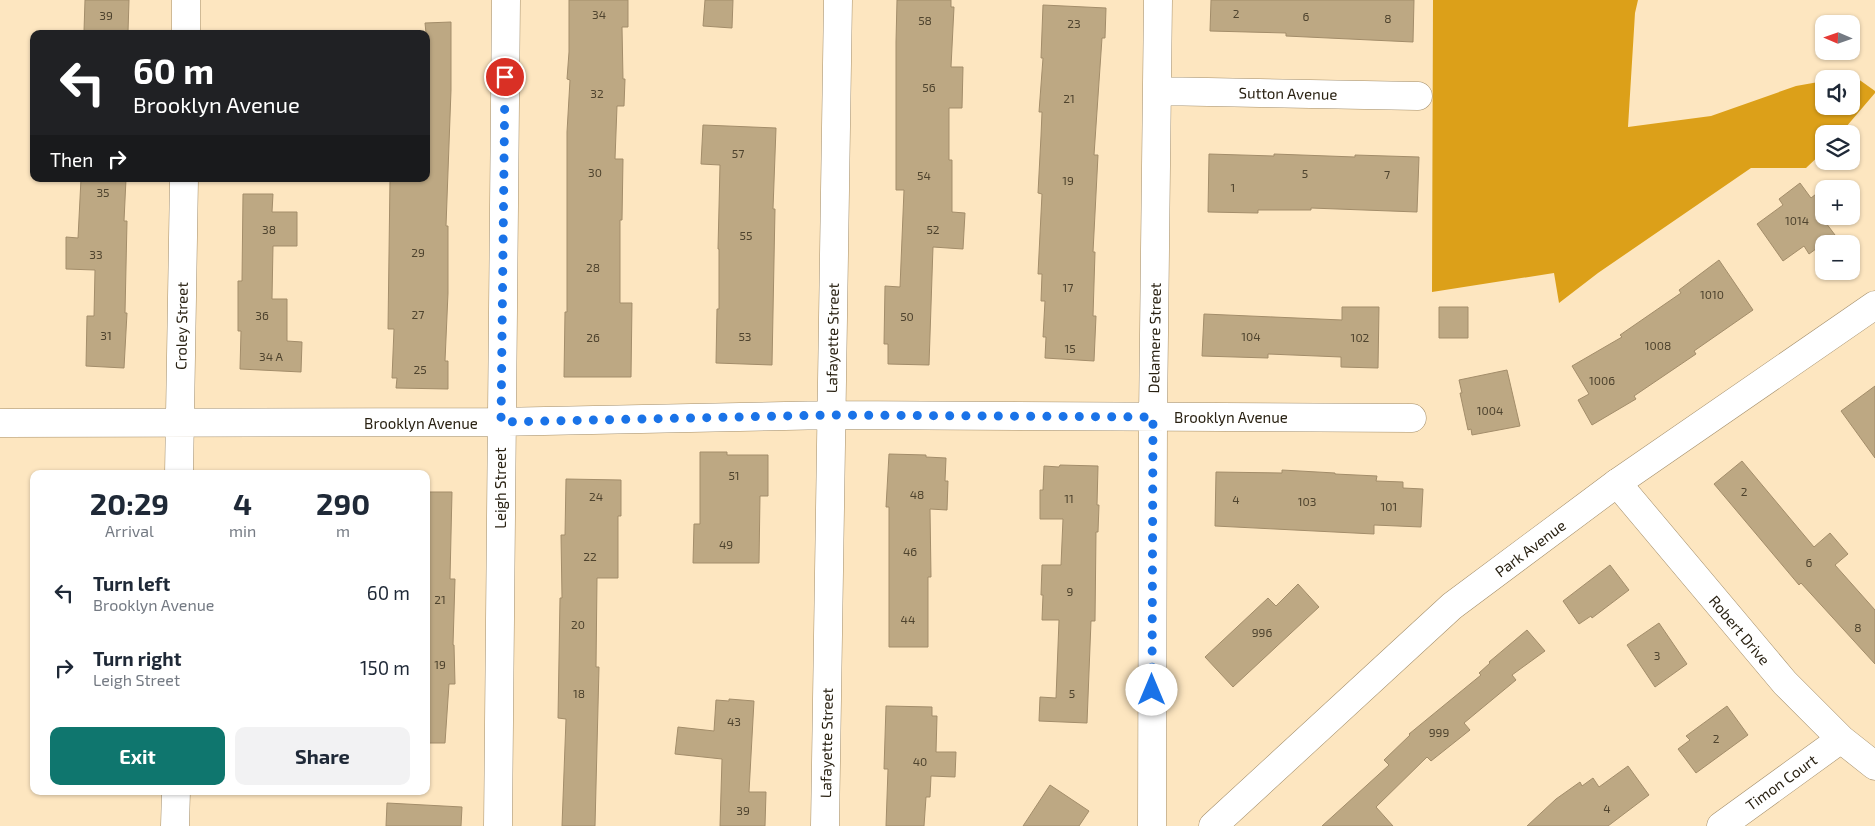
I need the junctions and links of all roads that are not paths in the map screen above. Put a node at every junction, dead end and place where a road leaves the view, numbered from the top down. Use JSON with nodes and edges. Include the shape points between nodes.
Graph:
{"nodes":[{"id":1,"x":186,"y":0,"type":"edge"},
{"id":2,"x":506,"y":0,"type":"edge"},
{"id":3,"x":838,"y":0,"type":"edge"},
{"id":4,"x":1158,"y":0,"type":"edge"},
{"id":5,"x":186,"y":30,"type":"edge"},
{"id":6,"x":1157,"y":91,"type":"junction"},
{"id":7,"x":1418,"y":96,"type":"dead end"},
{"id":8,"x":184,"y":182,"type":"edge"},
{"id":9,"x":1875,"y":306,"type":"edge"},
{"id":10,"x":831,"y":415,"type":"junction"},
{"id":11,"x":1153,"y":417,"type":"junction"},
{"id":12,"x":1412,"y":418,"type":"dead end"},
{"id":13,"x":0,"y":422,"type":"edge"},
{"id":14,"x":501,"y":422,"type":"junction"},
{"id":15,"x":180,"y":424,"type":"junction"},
{"id":16,"x":179,"y":470,"type":"edge"},
{"id":17,"x":1617,"y":483,"type":"junction"},
{"id":18,"x":1841,"y":739,"type":"junction"},
{"id":19,"x":1875,"y":766,"type":"edge"},
{"id":20,"x":176,"y":795,"type":"edge"},
{"id":21,"x":175,"y":826,"type":"edge"},
{"id":22,"x":498,"y":826,"type":"edge"},
{"id":23,"x":825,"y":826,"type":"edge"},
{"id":24,"x":1152,"y":826,"type":"edge"},
{"id":25,"x":1213,"y":826,"type":"edge"},
{"id":26,"x":1721,"y":826,"type":"edge"}],
"edges":[{"from":1,"to":5,"type":"street"},
{"from":2,"to":14,"type":"street","name":"Leigh Street"},
{"from":3,"to":10,"type":"street","name":"Lafayette Street"},
{"from":4,"to":6,"type":"street","name":"Delamere Street"},
{"from":6,"to":7,"type":"street","name":"Sutton Avenue"},
{"from":6,"to":11,"type":"street","name":"Delamere Street"},
{"from":8,"to":15,"type":"street","name":"Croley Street"},
{"from":9,"to":17,"type":"street","name":"Park Avenue"},
{"from":10,"to":11,"type":"street","name":"Brooklyn Avenue"},
{"from":10,"to":14,"type":"street","name":"Brooklyn Avenue"},
{"from":10,"to":23,"type":"street","name":"Lafayette Street"},
{"from":11,"to":12,"type":"street","name":"Brooklyn Avenue"},
{"from":11,"to":24,"type":"street","name":"Delamere Street"},
{"from":13,"to":15,"type":"street","name":"Brooklyn Avenue"},
{"from":14,"to":15,"type":"street","name":"Brooklyn Avenue"},
{"from":14,"to":22,"type":"street","name":"Leigh Street"},
{"from":15,"to":16,"type":"street","name":"Croley Street"},
{"from":17,"to":18,"type":"street","name":"Robert Drive","via":[[1785,683]]},
{"from":17,"to":25,"type":"street","name":"Park Avenue","via":[[1452,606]]},
{"from":18,"to":19,"type":"street","name":"Robert Drive"},
{"from":18,"to":26,"type":"street","name":"Timon Court"},
{"from":20,"to":21,"type":"street"}]}
